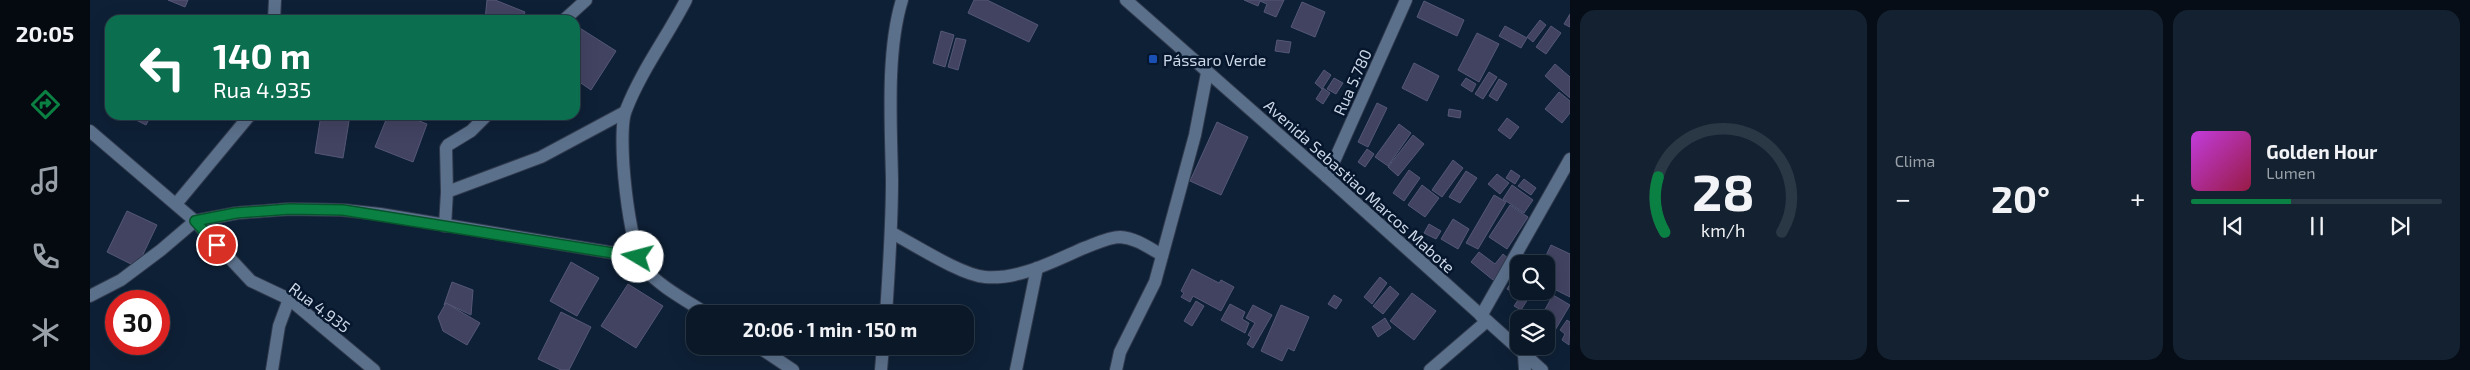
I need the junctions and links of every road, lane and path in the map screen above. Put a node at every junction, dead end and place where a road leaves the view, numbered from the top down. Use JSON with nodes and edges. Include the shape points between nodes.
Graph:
{"nodes":[{"id":1,"x":276,"y":0,"type":"edge"},
{"id":2,"x":586,"y":0,"type":"edge"},
{"id":3,"x":686,"y":0,"type":"edge"},
{"id":4,"x":902,"y":0,"type":"edge"},
{"id":5,"x":1126,"y":0,"type":"edge"},
{"id":6,"x":1406,"y":0,"type":"edge"},
{"id":7,"x":274,"y":15,"type":"edge"},
{"id":8,"x":570,"y":15,"type":"edge"},
{"id":9,"x":1207,"y":73,"type":"junction"},
{"id":10,"x":624,"y":112,"type":"junction"},
{"id":11,"x":246,"y":120,"type":"edge"},
{"id":12,"x":482,"y":120,"type":"edge"},
{"id":13,"x":90,"y":131,"type":"edge"},
{"id":14,"x":1570,"y":159,"type":"edge"},
{"id":15,"x":1327,"y":177,"type":"junction"},
{"id":16,"x":448,"y":192,"type":"junction"},
{"id":17,"x":176,"y":204,"type":"junction"},
{"id":18,"x":195,"y":221,"type":"junction"},
{"id":19,"x":444,"y":226,"type":"junction"},
{"id":20,"x":892,"y":233,"type":"junction"},
{"id":21,"x":1162,"y":256,"type":"junction"},
{"id":22,"x":638,"y":257,"type":"junction"},
{"id":23,"x":1037,"y":268,"type":"junction"},
{"id":24,"x":90,"y":296,"type":"edge"},
{"id":25,"x":289,"y":300,"type":"junction"},
{"id":26,"x":695,"y":305,"type":"edge"},
{"id":27,"x":887,"y":305,"type":"edge"},
{"id":28,"x":1484,"y":319,"type":"junction"},
{"id":29,"x":1510,"y":342,"type":"edge"},
{"id":30,"x":770,"y":355,"type":"edge"},
{"id":31,"x":882,"y":355,"type":"edge"},
{"id":32,"x":1524,"y":355,"type":"edge"},
{"id":33,"x":1525,"y":355,"type":"edge"},
{"id":34,"x":272,"y":370,"type":"edge"},
{"id":35,"x":374,"y":370,"type":"edge"},
{"id":36,"x":793,"y":370,"type":"edge"},
{"id":37,"x":881,"y":370,"type":"edge"},
{"id":38,"x":1016,"y":370,"type":"edge"},
{"id":39,"x":1116,"y":370,"type":"edge"},
{"id":40,"x":1430,"y":370,"type":"edge"},
{"id":41,"x":1525,"y":370,"type":"edge"},
{"id":42,"x":1542,"y":370,"type":"edge"}],
"edges":[{"from":1,"to":7,"type":"street"},
{"from":2,"to":8,"type":"street"},
{"from":3,"to":10,"type":"street"},
{"from":4,"to":20,"type":"street","via":[[892,71]]},
{"from":5,"to":9,"type":"street","name":"Avenida Sebastiao Marcos Mabote"},
{"from":6,"to":15,"type":"street","name":"Rua 5.780"},
{"from":9,"to":15,"type":"street","name":"Avenida Sebastiao Marcos Mabote"},
{"from":9,"to":21,"type":"street","via":[[1195,135]]},
{"from":10,"to":16,"type":"street","via":[[541,157]]},
{"from":10,"to":22,"type":"street","via":[[623,153],[628,206]]},
{"from":11,"to":17,"type":"street"},
{"from":12,"to":16,"type":"street","via":[[446,148]]},
{"from":13,"to":17,"type":"street","name":"Rua 4.935"},
{"from":14,"to":28,"type":"street"},
{"from":15,"to":28,"type":"street","name":"Avenida Sebastiao Marcos Mabote"},
{"from":16,"to":19,"type":"street"},
{"from":17,"to":18,"type":"street","name":"Rua 4.935"},
{"from":18,"to":19,"type":"street","via":[[236,213],[343,210]]},
{"from":18,"to":24,"type":"street","via":[[121,280]]},
{"from":18,"to":25,"type":"street","name":"Rua 4.935","via":[[251,282]]},
{"from":19,"to":22,"type":"street"},
{"from":20,"to":23,"type":"street","via":[[965,272],[983,277],[1001,277]]},
{"from":20,"to":27,"type":"street"},
{"from":21,"to":23,"type":"street","via":[[1134,240],[1119,237]]},
{"from":21,"to":39,"type":"street","via":[[1156,282],[1120,352]]},
{"from":22,"to":26,"type":"street","via":[[646,270]]},
{"from":23,"to":38,"type":"street"},
{"from":25,"to":34,"type":"street","via":[[279,326]]},
{"from":25,"to":35,"type":"street","name":"Rua 4.935"},
{"from":28,"to":29,"type":"street","name":"Avenida Sebastiao Marcos Mabote"},
{"from":28,"to":40,"type":"street"},
{"from":30,"to":36,"type":"street"},
{"from":31,"to":37,"type":"street"},
{"from":32,"to":41,"type":"street"},
{"from":33,"to":42,"type":"street","name":"Avenida Sebastiao Marcos Mabote"}]}
